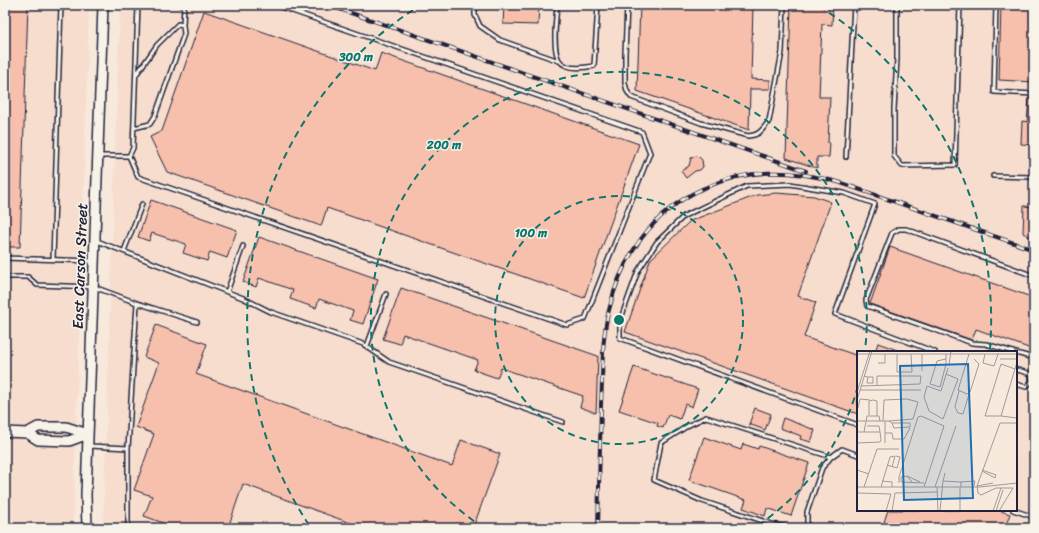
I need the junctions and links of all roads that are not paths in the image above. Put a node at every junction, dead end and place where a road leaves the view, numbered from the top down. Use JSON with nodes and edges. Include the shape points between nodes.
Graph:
{"nodes":[{"id":1,"x":61,"y":5,"type":"edge"},
{"id":2,"x":103,"y":5,"type":"edge"},
{"id":3,"x":138,"y":5,"type":"edge"},
{"id":4,"x":184,"y":5,"type":"edge"},
{"id":5,"x":275,"y":5,"type":"edge"},
{"id":6,"x":475,"y":5,"type":"edge"},
{"id":7,"x":557,"y":5,"type":"edge"},
{"id":8,"x":598,"y":5,"type":"edge"},
{"id":9,"x":627,"y":5,"type":"edge"},
{"id":10,"x":784,"y":5,"type":"edge"},
{"id":11,"x":854,"y":5,"type":"edge"},
{"id":12,"x":897,"y":5,"type":"edge"},
{"id":13,"x":960,"y":5,"type":"edge"},
{"id":14,"x":996,"y":5,"type":"edge"},
{"id":15,"x":184,"y":24,"type":"junction"},
{"id":16,"x":560,"y":61,"type":"junction"},
{"id":17,"x":136,"y":75,"type":"junction"},
{"id":18,"x":1034,"y":94,"type":"edge"},
{"id":19,"x":134,"y":128,"type":"junction"},
{"id":20,"x":98,"y":156,"type":"junction"},
{"id":21,"x":129,"y":156,"type":"junction"},
{"id":22,"x":846,"y":157,"type":"dead end"},
{"id":23,"x":993,"y":176,"type":"dead end"},
{"id":24,"x":1034,"y":177,"type":"edge"},
{"id":25,"x":142,"y":204,"type":"dead end"},
{"id":26,"x":95,"y":240,"type":"junction"},
{"id":27,"x":243,"y":246,"type":"dead end"},
{"id":28,"x":124,"y":252,"type":"junction"},
{"id":29,"x":5,"y":258,"type":"edge"},
{"id":30,"x":53,"y":259,"type":"junction"},
{"id":31,"x":94,"y":261,"type":"junction"},
{"id":32,"x":1034,"y":276,"type":"edge"},
{"id":33,"x":5,"y":277,"type":"edge"},
{"id":34,"x":94,"y":287,"type":"junction"},
{"id":35,"x":227,"y":292,"type":"junction"},
{"id":36,"x":386,"y":294,"type":"dead end"},
{"id":37,"x":137,"y":303,"type":"junction"},
{"id":38,"x":197,"y":322,"type":"dead end"},
{"id":39,"x":367,"y":346,"type":"junction"},
{"id":40,"x":932,"y":351,"type":"edge"},
{"id":41,"x":1009,"y":351,"type":"edge"},
{"id":42,"x":1017,"y":353,"type":"edge"},
{"id":43,"x":1034,"y":358,"type":"edge"},
{"id":44,"x":1017,"y":370,"type":"edge"},
{"id":45,"x":1033,"y":382,"type":"edge"},
{"id":46,"x":1017,"y":384,"type":"edge"},
{"id":47,"x":563,"y":422,"type":"dead end"},
{"id":48,"x":857,"y":425,"type":"edge"},
{"id":49,"x":5,"y":432,"type":"edge"},
{"id":50,"x":26,"y":433,"type":"junction"},
{"id":51,"x":88,"y":434,"type":"junction"},
{"id":52,"x":88,"y":446,"type":"junction"},
{"id":53,"x":128,"y":448,"type":"junction"},
{"id":54,"x":857,"y":455,"type":"edge"},
{"id":55,"x":831,"y":457,"type":"junction"},
{"id":56,"x":1016,"y":511,"type":"edge"},
{"id":57,"x":1034,"y":517,"type":"edge"},
{"id":58,"x":87,"y":528,"type":"edge"},
{"id":59,"x":128,"y":528,"type":"edge"},
{"id":60,"x":794,"y":528,"type":"edge"},
{"id":61,"x":807,"y":528,"type":"edge"}],
"edges":[{"from":1,"to":30,"type":"lane"},
{"from":2,"to":20,"type":"main road","name":"East Carson Street"},
{"from":3,"to":17,"type":"lane"},
{"from":4,"to":15,"type":"lane"},
{"from":5,"to":21,"type":"lane","via":[[642,132],[650,153],[584,320],[567,325],[138,177]]},
{"from":6,"to":16,"type":"lane","via":[[475,15],[480,26],[500,40]]},
{"from":7,"to":16,"type":"lane","via":[[556,50]]},
{"from":8,"to":16,"type":"lane","via":[[594,66],[567,67]]},
{"from":9,"to":10,"type":"lane","via":[[625,83],[631,97],[701,123],[755,136],[762,131],[768,121],[782,52]]},
{"from":11,"to":22,"type":"lane"},
{"from":12,"to":13,"type":"lane","via":[[894,156],[902,166],[955,165]]},
{"from":14,"to":18,"type":"lane","via":[[994,92]]},
{"from":15,"to":17,"type":"lane","via":[[178,24],[157,45]]},
{"from":15,"to":19,"type":"lane","via":[[184,34],[155,116],[150,124]]},
{"from":17,"to":19,"type":"lane"},
{"from":19,"to":21,"type":"lane","via":[[133,148]]},
{"from":20,"to":21,"type":"lane"},
{"from":20,"to":26,"type":"main road","name":"East Carson Street"},
{"from":23,"to":24,"type":"lane"},
{"from":25,"to":28,"type":"lane"},
{"from":26,"to":28,"type":"lane"},
{"from":26,"to":31,"type":"main road","name":"East Carson Street"},
{"from":27,"to":35,"type":"lane"},
{"from":28,"to":35,"type":"lane"},
{"from":29,"to":30,"type":"lane"},
{"from":30,"to":31,"type":"lane"},
{"from":31,"to":34,"type":"main road","name":"East Carson Street"},
{"from":32,"to":41,"type":"lane","via":[[906,229],[898,229],[892,233],[866,300],[867,306],[930,329],[972,343],[986,344]]},
{"from":33,"to":34,"type":"lane","via":[[28,277],[37,284]]},
{"from":34,"to":37,"type":"lane"},
{"from":34,"to":51,"type":"main road","name":"East Carson Street"},
{"from":35,"to":39,"type":"lane","via":[[271,312]]},
{"from":36,"to":39,"type":"lane"},
{"from":37,"to":38,"type":"lane"},
{"from":37,"to":53,"type":"lane"},
{"from":39,"to":47,"type":"lane","via":[[389,362]]},
{"from":40,"to":48,"type":"lane","via":[[835,314],[875,204],[844,193],[790,184],[747,186],[684,216],[657,242],[638,271],[620,321],[620,338]]},
{"from":42,"to":43,"type":"lane"},
{"from":44,"to":45,"type":"lane","via":[[1031,374]]},
{"from":45,"to":46,"type":"lane","via":[[1026,387]]},
{"from":49,"to":50,"type":"main road"},
{"from":50,"to":51,"type":"main road","via":[[38,427],[66,427]]},
{"from":50,"to":51,"type":"main road","via":[[38,440],[66,441]]},
{"from":51,"to":52,"type":"main road","name":"East Carson Street"},
{"from":52,"to":53,"type":"lane"},
{"from":52,"to":58,"type":"main road","name":"East Carson Street"},
{"from":53,"to":59,"type":"lane"},
{"from":54,"to":55,"type":"lane","via":[[842,449]]},
{"from":55,"to":60,"type":"lane","via":[[706,417],[661,443],[654,480],[702,501],[776,526]]},
{"from":55,"to":61,"type":"lane","via":[[822,468],[807,512]]},
{"from":56,"to":57,"type":"lane"}]}
